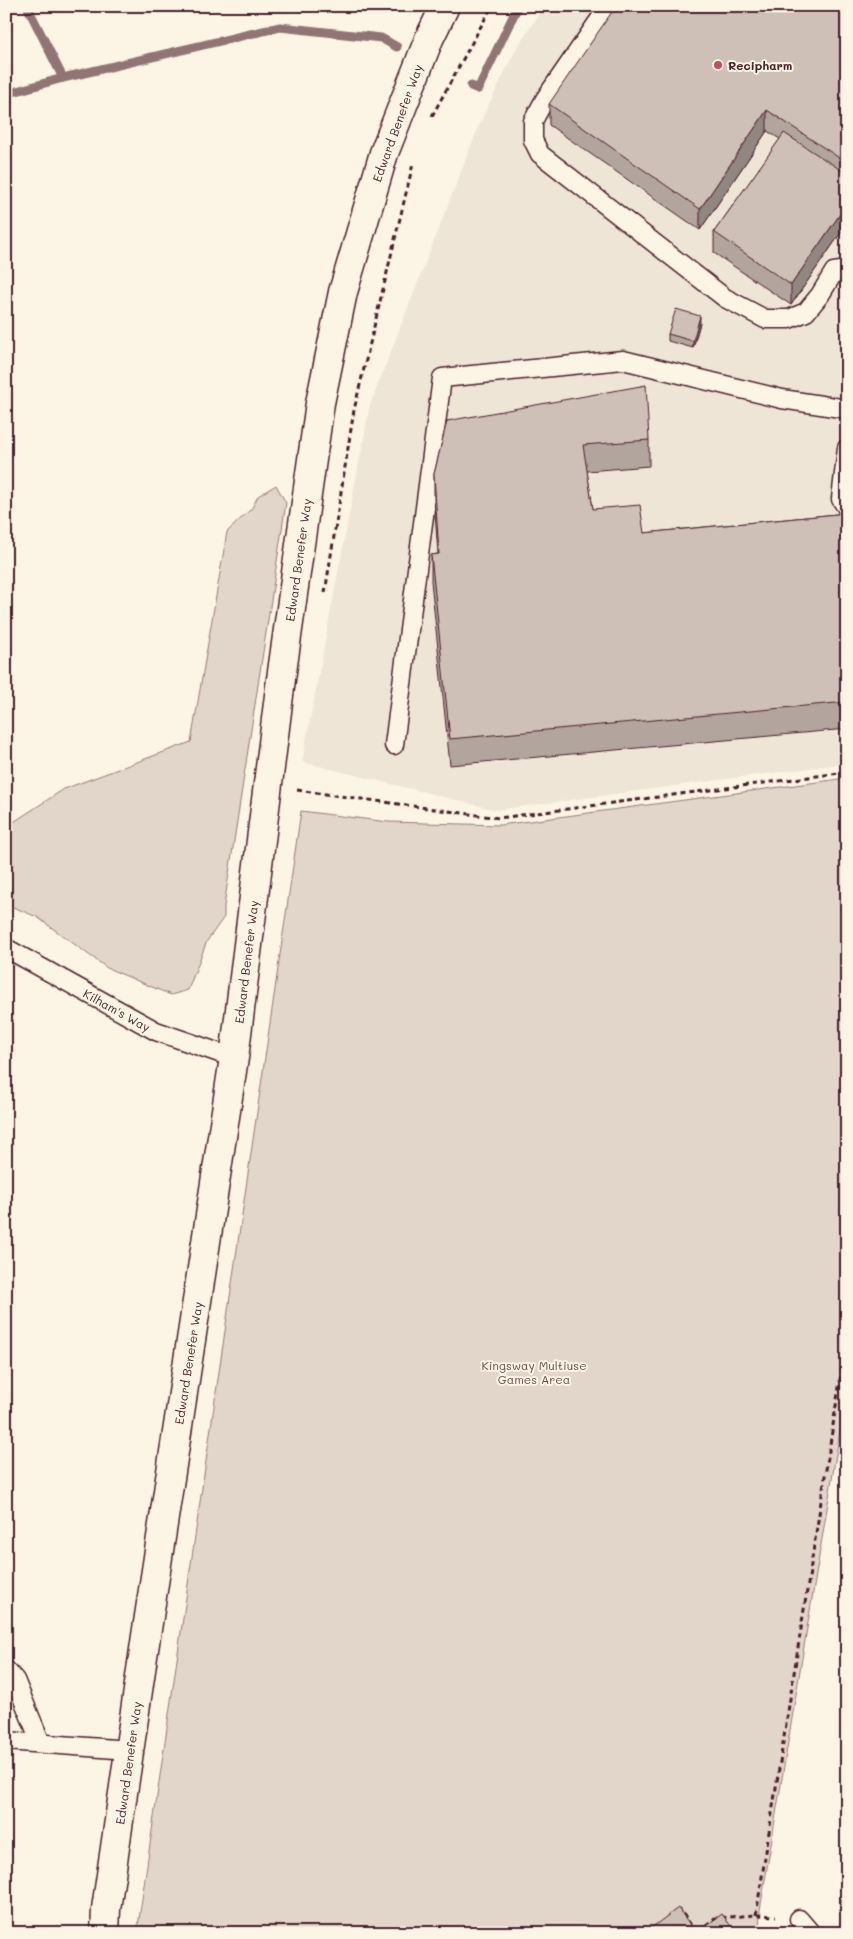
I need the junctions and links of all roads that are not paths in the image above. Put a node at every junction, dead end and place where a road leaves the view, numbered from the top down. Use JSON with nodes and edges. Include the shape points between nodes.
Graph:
{"nodes":[{"id":1,"x":445,"y":6,"type":"edge"},
{"id":2,"x":609,"y":6,"type":"edge"},
{"id":3,"x":847,"y":270,"type":"edge"},
{"id":4,"x":847,"y":409,"type":"edge"},
{"id":5,"x":847,"y":448,"type":"edge"},
{"id":6,"x":847,"y":508,"type":"edge"},
{"id":7,"x":394,"y":745,"type":"dead end"},
{"id":8,"x":6,"y":948,"type":"edge"},
{"id":9,"x":234,"y":1058,"type":"junction"},
{"id":10,"x":6,"y":1670,"type":"edge"},
{"id":11,"x":6,"y":1741,"type":"edge"},
{"id":12,"x":41,"y":1743,"type":"junction"},
{"id":13,"x":129,"y":1750,"type":"junction"},
{"id":14,"x":799,"y":1919,"type":"dead end"},
{"id":15,"x":105,"y":1933,"type":"edge"},
{"id":16,"x":811,"y":1933,"type":"edge"}],
"edges":[{"from":1,"to":9,"type":"main road","name":"Edward Benefer Way","via":[[384,153],[343,292],[320,403],[281,679]]},
{"from":2,"to":3,"type":"lane","via":[[545,99],[534,121],[532,140],[540,154],[726,298],[765,319],[789,319],[806,312],[834,272]]},
{"from":4,"to":7,"type":"lane","via":[[782,400],[623,360],[442,378]]},
{"from":5,"to":6,"type":"lane","via":[[841,499]]},
{"from":8,"to":9,"type":"lane","name":"Kilham's Way","via":[[156,1031]]},
{"from":9,"to":13,"type":"main road","name":"Edward Benefer Way"},
{"from":10,"to":12,"type":"lane","via":[[16,1680]]},
{"from":11,"to":12,"type":"lane"},
{"from":12,"to":13,"type":"lane"},
{"from":13,"to":15,"type":"main road","name":"Edward Benefer Way"},
{"from":14,"to":16,"type":"lane"}]}
